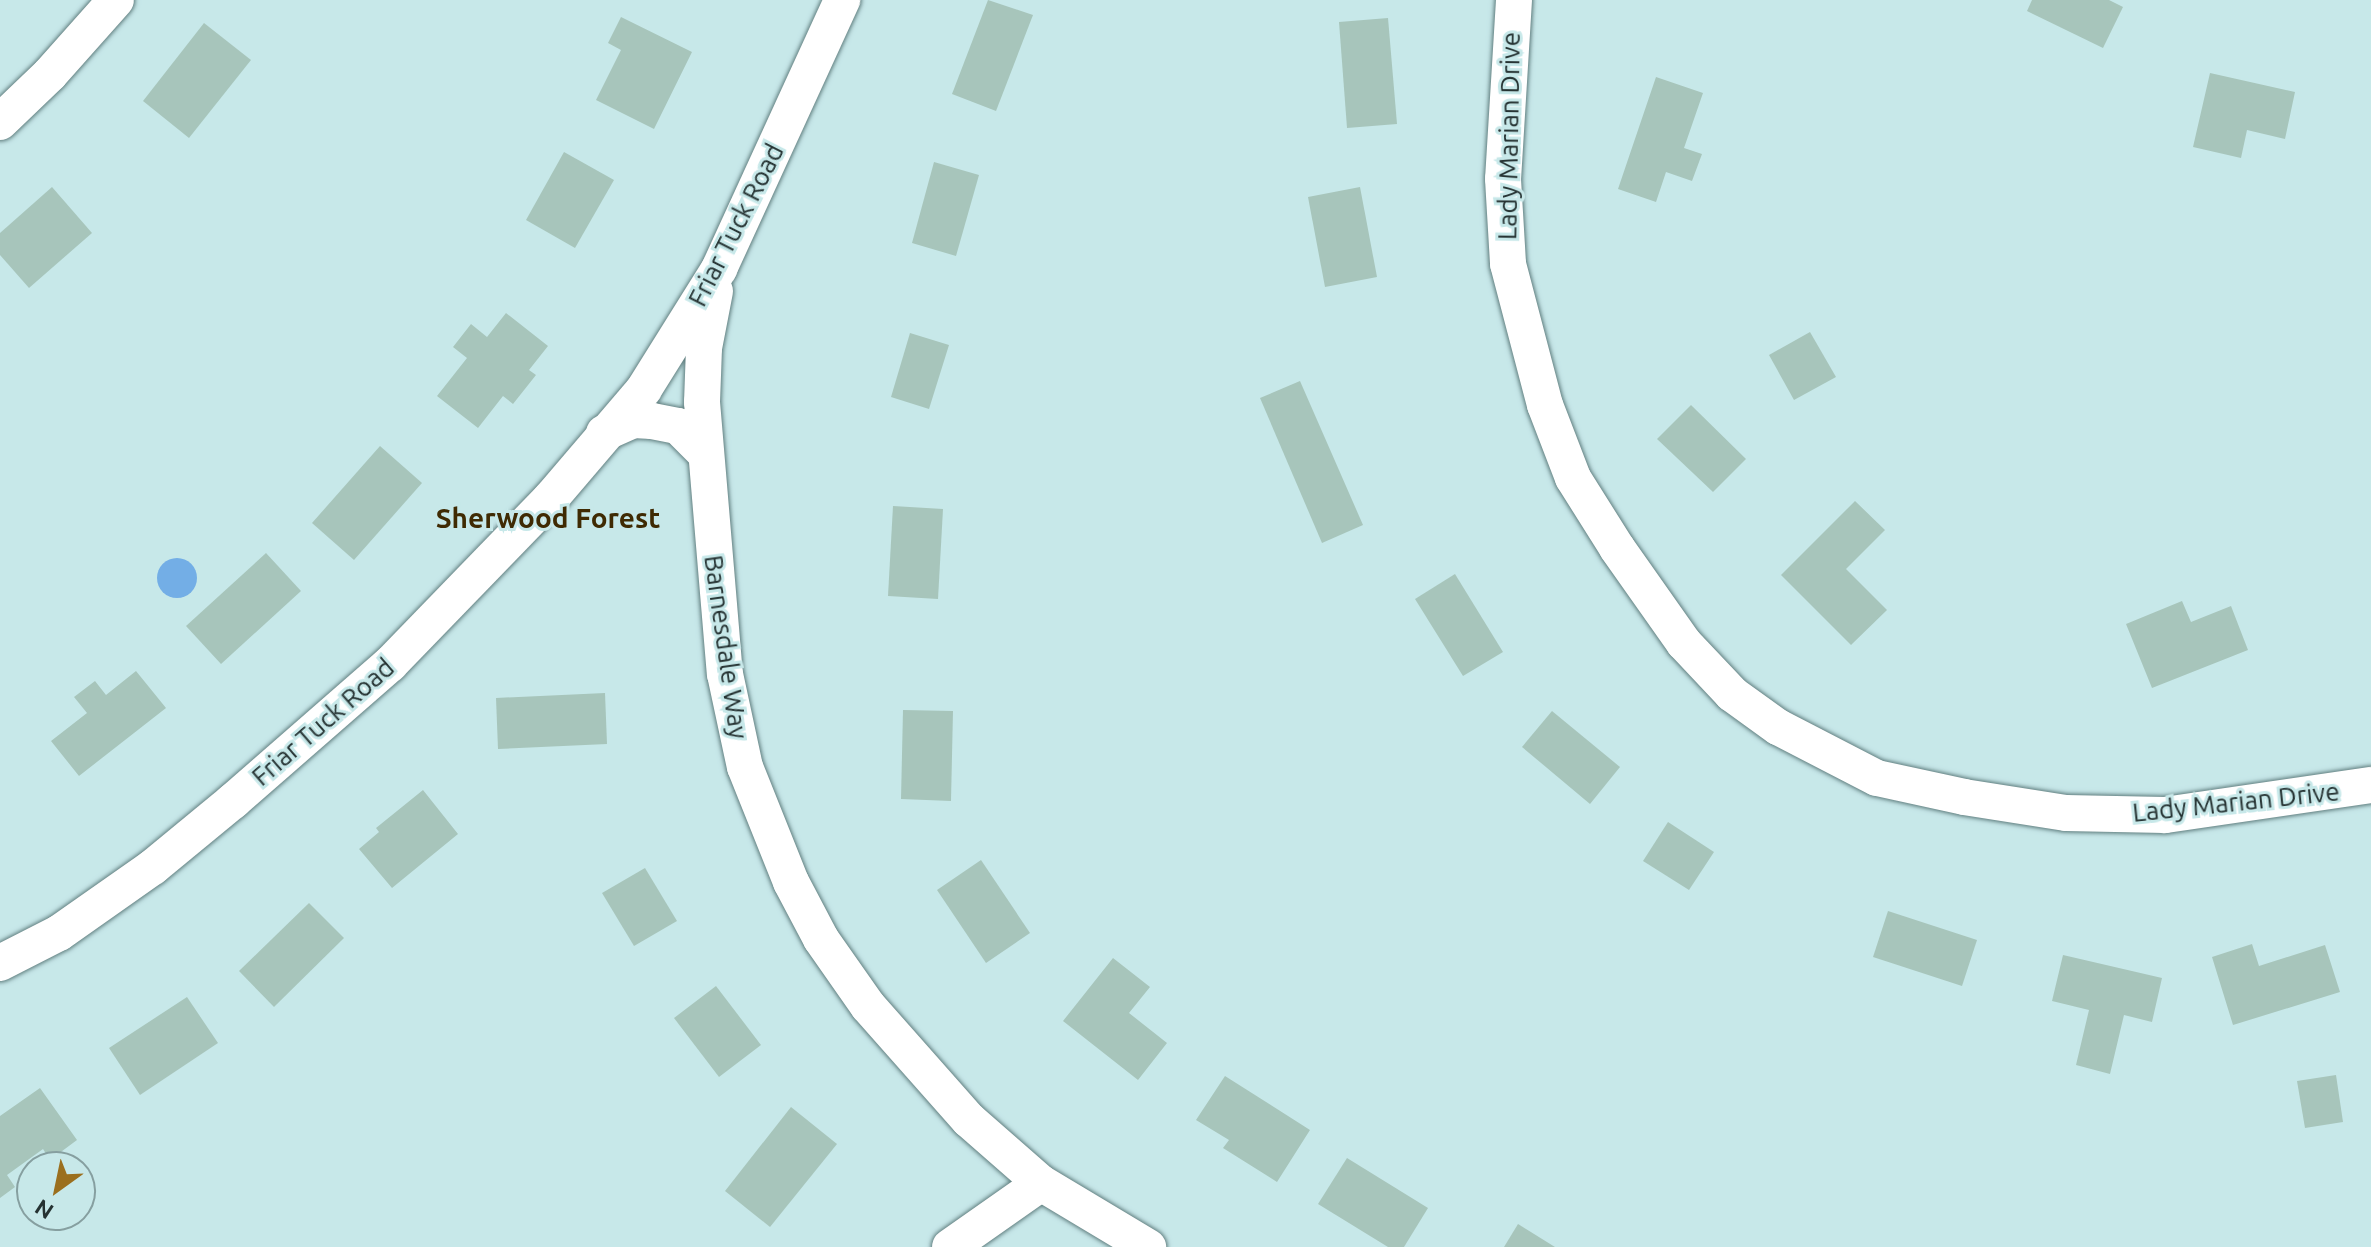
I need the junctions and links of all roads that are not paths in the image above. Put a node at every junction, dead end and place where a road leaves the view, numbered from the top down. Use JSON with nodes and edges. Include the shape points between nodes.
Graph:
{"nodes":[{"id":1,"x":116,"y":0,"type":"edge"},
{"id":2,"x":842,"y":0,"type":"edge"},
{"id":3,"x":1514,"y":0,"type":"edge"},
{"id":4,"x":0,"y":122,"type":"edge"},
{"id":5,"x":719,"y":269,"type":"junction"},
{"id":6,"x":604,"y":433,"type":"junction"},
{"id":7,"x":704,"y":452,"type":"junction"},
{"id":8,"x":2371,"y":785,"type":"edge"},
{"id":9,"x":0,"y":963,"type":"edge"},
{"id":10,"x":1041,"y":1183,"type":"junction"},
{"id":11,"x":950,"y":1247,"type":"edge"},
{"id":12,"x":1148,"y":1247,"type":"edge"}],
"edges":[{"from":1,"to":4,"type":"street"},
{"from":2,"to":5,"type":"street","name":"Friar Tuck Road"},
{"from":3,"to":8,"type":"street","name":"Lady Marian Drive","via":[[1503,179],[1508,264],[1545,405],[1573,478],[1617,548],[1684,643],[1732,694],[1778,727],[1877,778],[2066,813],[2165,815]]},
{"from":5,"to":6,"type":"street","name":"Friar Tuck Road","via":[[644,389]]},
{"from":5,"to":7,"type":"street","name":"Barnesdale Way","via":[[704,348]]},
{"from":6,"to":7,"type":"street","via":[[633,420],[665,423],[678,426]]},
{"from":6,"to":9,"type":"street","name":"Friar Tuck Road","via":[[484,570],[390,664],[153,867],[59,933]]},
{"from":7,"to":10,"type":"street","name":"Barnesdale Way","via":[[725,674],[745,767],[791,882],[821,939],[868,1006],[969,1120]]},
{"from":10,"to":11,"type":"street"},
{"from":10,"to":12,"type":"street","name":"Barnesdale Way"}]}
